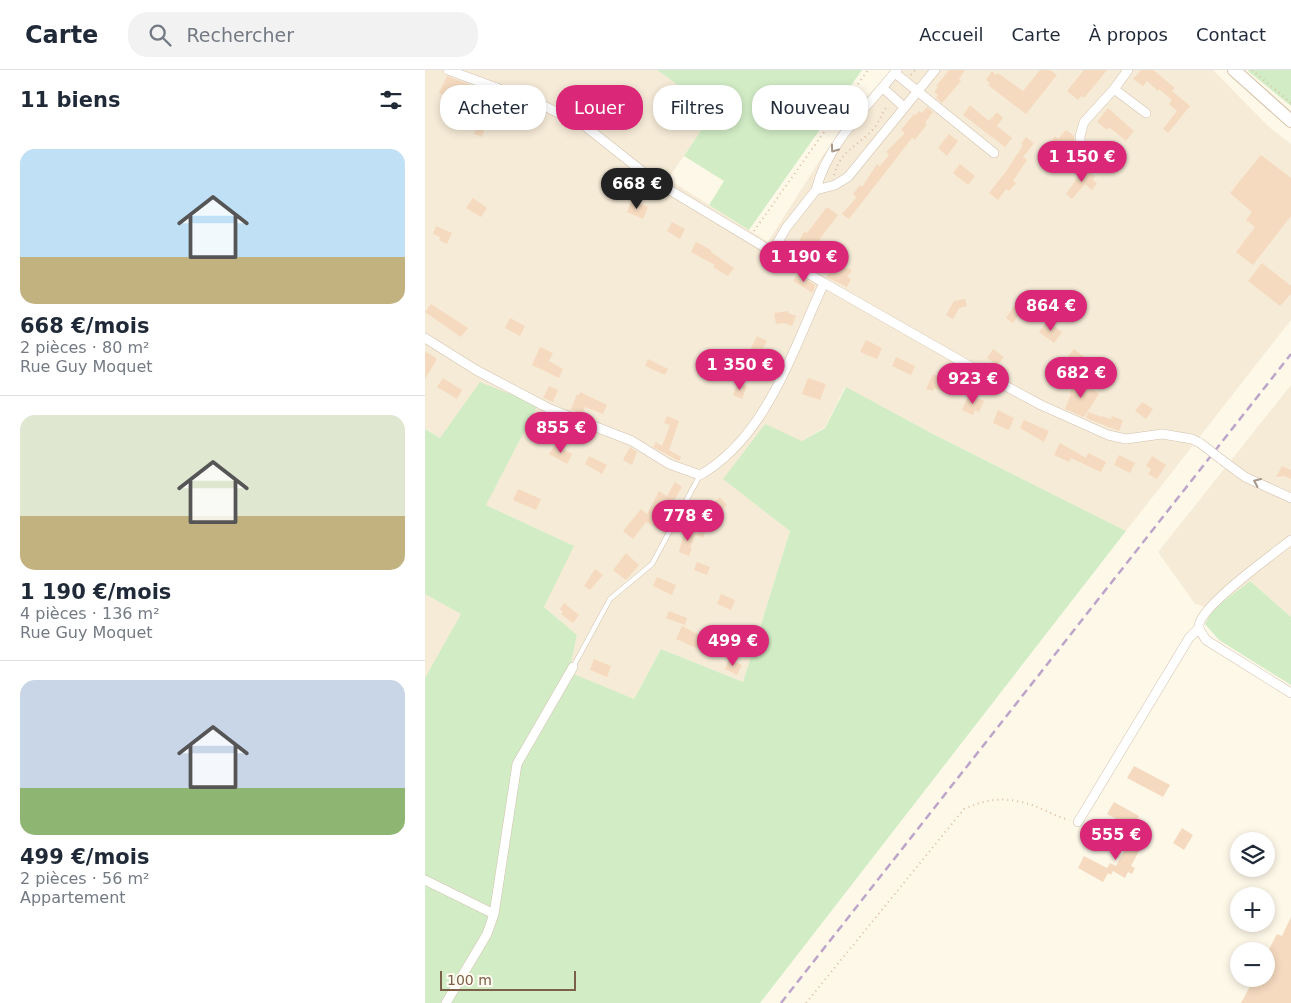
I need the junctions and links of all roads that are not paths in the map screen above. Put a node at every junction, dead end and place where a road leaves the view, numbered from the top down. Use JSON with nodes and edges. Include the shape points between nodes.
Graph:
{"nodes":[{"id":1,"x":448,"y":70,"type":"edge"},
{"id":2,"x":935,"y":70,"type":"edge"},
{"id":3,"x":1129,"y":70,"type":"edge"},
{"id":4,"x":1234,"y":70,"type":"edge"},
{"id":5,"x":896,"y":72,"type":"edge"},
{"id":6,"x":883,"y":88,"type":"junction"},
{"id":7,"x":1114,"y":90,"type":"junction"},
{"id":8,"x":917,"y":92,"type":"junction"},
{"id":9,"x":905,"y":107,"type":"junction"},
{"id":10,"x":1146,"y":113,"type":"dead end"},
{"id":11,"x":1291,"y":121,"type":"edge"},
{"id":12,"x":994,"y":153,"type":"dead end"},
{"id":13,"x":1094,"y":168,"type":"dead end"},
{"id":14,"x":816,"y":190,"type":"junction"},
{"id":15,"x":772,"y":252,"type":"junction"},
{"id":16,"x":825,"y":283,"type":"junction"},
{"id":17,"x":425,"y":338,"type":"edge"},
{"id":18,"x":700,"y":475,"type":"junction"},
{"id":19,"x":1291,"y":498,"type":"edge"},
{"id":20,"x":1291,"y":540,"type":"edge"},
{"id":21,"x":1199,"y":628,"type":"junction"},
{"id":22,"x":573,"y":667,"type":"joint"},
{"id":23,"x":1291,"y":693,"type":"edge"},
{"id":24,"x":1078,"y":822,"type":"road end"},
{"id":25,"x":425,"y":880,"type":"edge"},
{"id":26,"x":494,"y":914,"type":"junction"},
{"id":27,"x":446,"y":1003,"type":"edge"}],
"edges":[{"from":1,"to":15,"type":"street","via":[[541,104],[585,126],[653,180]]},
{"from":2,"to":8,"type":"street"},
{"from":3,"to":7,"type":"street"},
{"from":4,"to":11,"type":"main road"},
{"from":5,"to":6,"type":"street"},
{"from":5,"to":8,"type":"street"},
{"from":6,"to":9,"type":"street"},
{"from":6,"to":14,"type":"street","one_way":true,"via":[[830,152]]},
{"from":7,"to":10,"type":"street"},
{"from":7,"to":13,"type":"street","via":[[1084,122],[1080,136],[1081,156]]},
{"from":8,"to":9,"type":"street"},
{"from":8,"to":12,"type":"street"},
{"from":9,"to":14,"type":"street","via":[[848,177],[835,185]]},
{"from":14,"to":15,"type":"street"},
{"from":15,"to":16,"type":"street"},
{"from":16,"to":18,"type":"street","via":[[778,385],[745,438],[715,466]]},
{"from":19,"to":16,"type":"street","one_way":true,"bridge":true,"via":[[1245,477],[1192,439],[1162,434],[1126,439],[1108,435],[1041,405]]},
{"from":17,"to":18,"type":"street","via":[[476,370],[550,409],[632,441],[669,464]]},
{"from":18,"to":22,"type":"lane","via":[[652,564],[609,599]]},
{"from":20,"to":21,"type":"street","via":[[1215,600],[1200,620]]},
{"from":21,"to":23,"type":"street","via":[[1206,640]]},
{"from":21,"to":24,"type":"street","via":[[1189,638]]},
{"from":22,"to":26,"type":"street","via":[[517,764]]},
{"from":25,"to":26,"type":"street"},
{"from":26,"to":27,"type":"street","via":[[487,934]]}]}
